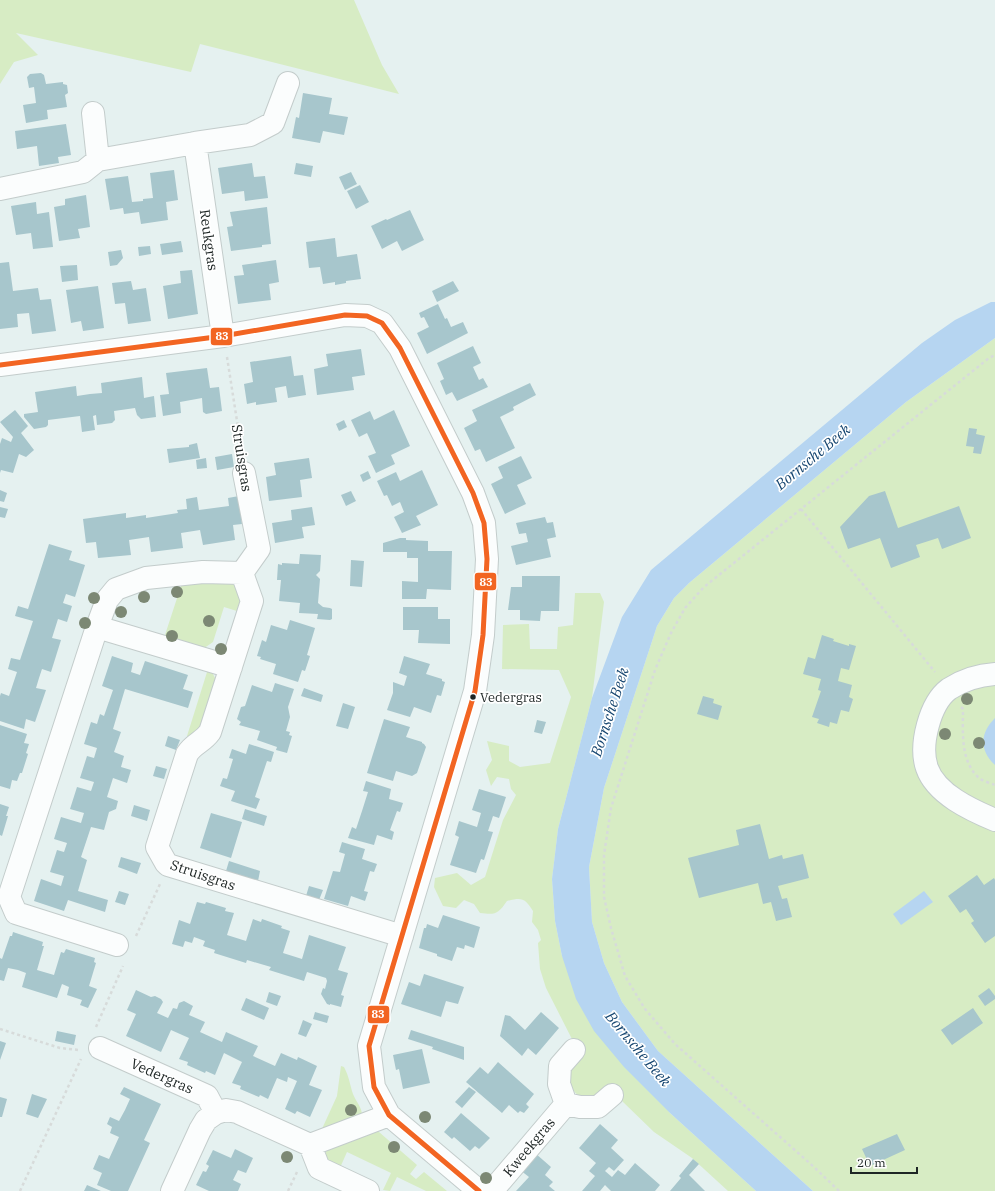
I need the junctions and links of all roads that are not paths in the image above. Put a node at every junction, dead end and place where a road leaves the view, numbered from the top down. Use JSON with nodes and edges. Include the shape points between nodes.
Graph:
{"nodes":[{"id":1,"x":288,"y":83,"type":"dead end"},
{"id":2,"x":93,"y":114,"type":"dead end"},
{"id":3,"x":195,"y":143,"type":"junction"},
{"id":4,"x":98,"y":160,"type":"junction"},
{"id":5,"x":0,"y":190,"type":"edge"},
{"id":6,"x":223,"y":336,"type":"junction"},
{"id":7,"x":0,"y":365,"type":"edge"},
{"id":8,"x":244,"y":473,"type":"road end"},
{"id":9,"x":242,"y":573,"type":"junction"},
{"id":10,"x":97,"y":627,"type":"junction"},
{"id":11,"x":231,"y":667,"type":"junction"},
{"id":12,"x":995,"y":674,"type":"edge"},
{"id":13,"x":995,"y":820,"type":"edge"},
{"id":14,"x":8,"y":872,"type":"edge"},
{"id":15,"x":402,"y":936,"type":"junction"},
{"id":16,"x":118,"y":945,"type":"dead end"},
{"id":17,"x":92,"y":1049,"type":"road end"},
{"id":18,"x":574,"y":1050,"type":"dead end"},
{"id":19,"x":612,"y":1095,"type":"dead end"},
{"id":20,"x":566,"y":1104,"type":"junction"},
{"id":21,"x":216,"y":1113,"type":"junction"},
{"id":22,"x":389,"y":1115,"type":"junction"},
{"id":23,"x":310,"y":1145,"type":"junction"},
{"id":24,"x":172,"y":1191,"type":"edge"},
{"id":25,"x":368,"y":1191,"type":"edge"},
{"id":26,"x":479,"y":1191,"type":"edge"},
{"id":27,"x":492,"y":1191,"type":"edge"}],
"edges":[{"from":1,"to":3,"type":"street","via":[[273,123],[250,135]]},
{"from":2,"to":4,"type":"street"},
{"from":3,"to":4,"type":"street"},
{"from":3,"to":6,"type":"street","name":"Reukgras"},
{"from":4,"to":5,"type":"street","via":[[83,172]]},
{"from":6,"to":7,"type":"street"},
{"from":6,"to":15,"type":"street","via":[[345,316],[367,316],[382,323],[400,348],[473,493],[484,523],[486,589],[483,635],[474,690]]},
{"from":8,"to":9,"type":"street","name":"Struisgras","via":[[259,549]]},
{"from":9,"to":10,"type":"street","via":[[203,572],[146,578],[116,589],[107,600]]},
{"from":9,"to":11,"type":"street","name":"Struisgras","via":[[252,601]]},
{"from":10,"to":11,"type":"street"},
{"from":10,"to":14,"type":"street"},
{"from":11,"to":15,"type":"street","name":"Struisgras","via":[[210,732],[205,739],[192,746],[187,754],[157,847],[166,863]]},
{"from":12,"to":13,"type":"street","via":[[968,679],[948,690],[938,702],[931,717],[925,736],[924,752],[927,768],[935,782],[954,800]]},
{"from":14,"to":16,"type":"street","via":[[9,897],[16,913]]},
{"from":15,"to":22,"type":"street","via":[[369,1046],[374,1087]]},
{"from":17,"to":21,"type":"street","name":"Vedergras","via":[[207,1096]]},
{"from":18,"to":20,"type":"street","name":"Kweekgras","via":[[560,1066],[559,1084]]},
{"from":19,"to":20,"type":"street","name":"Kweekgras","via":[[598,1107]]},
{"from":20,"to":27,"type":"street","name":"Kweekgras"},
{"from":21,"to":23,"type":"street","via":[[226,1110],[237,1112]]},
{"from":21,"to":24,"type":"street","via":[[206,1120],[200,1130]]},
{"from":22,"to":23,"type":"street"},
{"from":22,"to":26,"type":"street"},
{"from":23,"to":25,"type":"street","via":[[319,1168]]}]}
